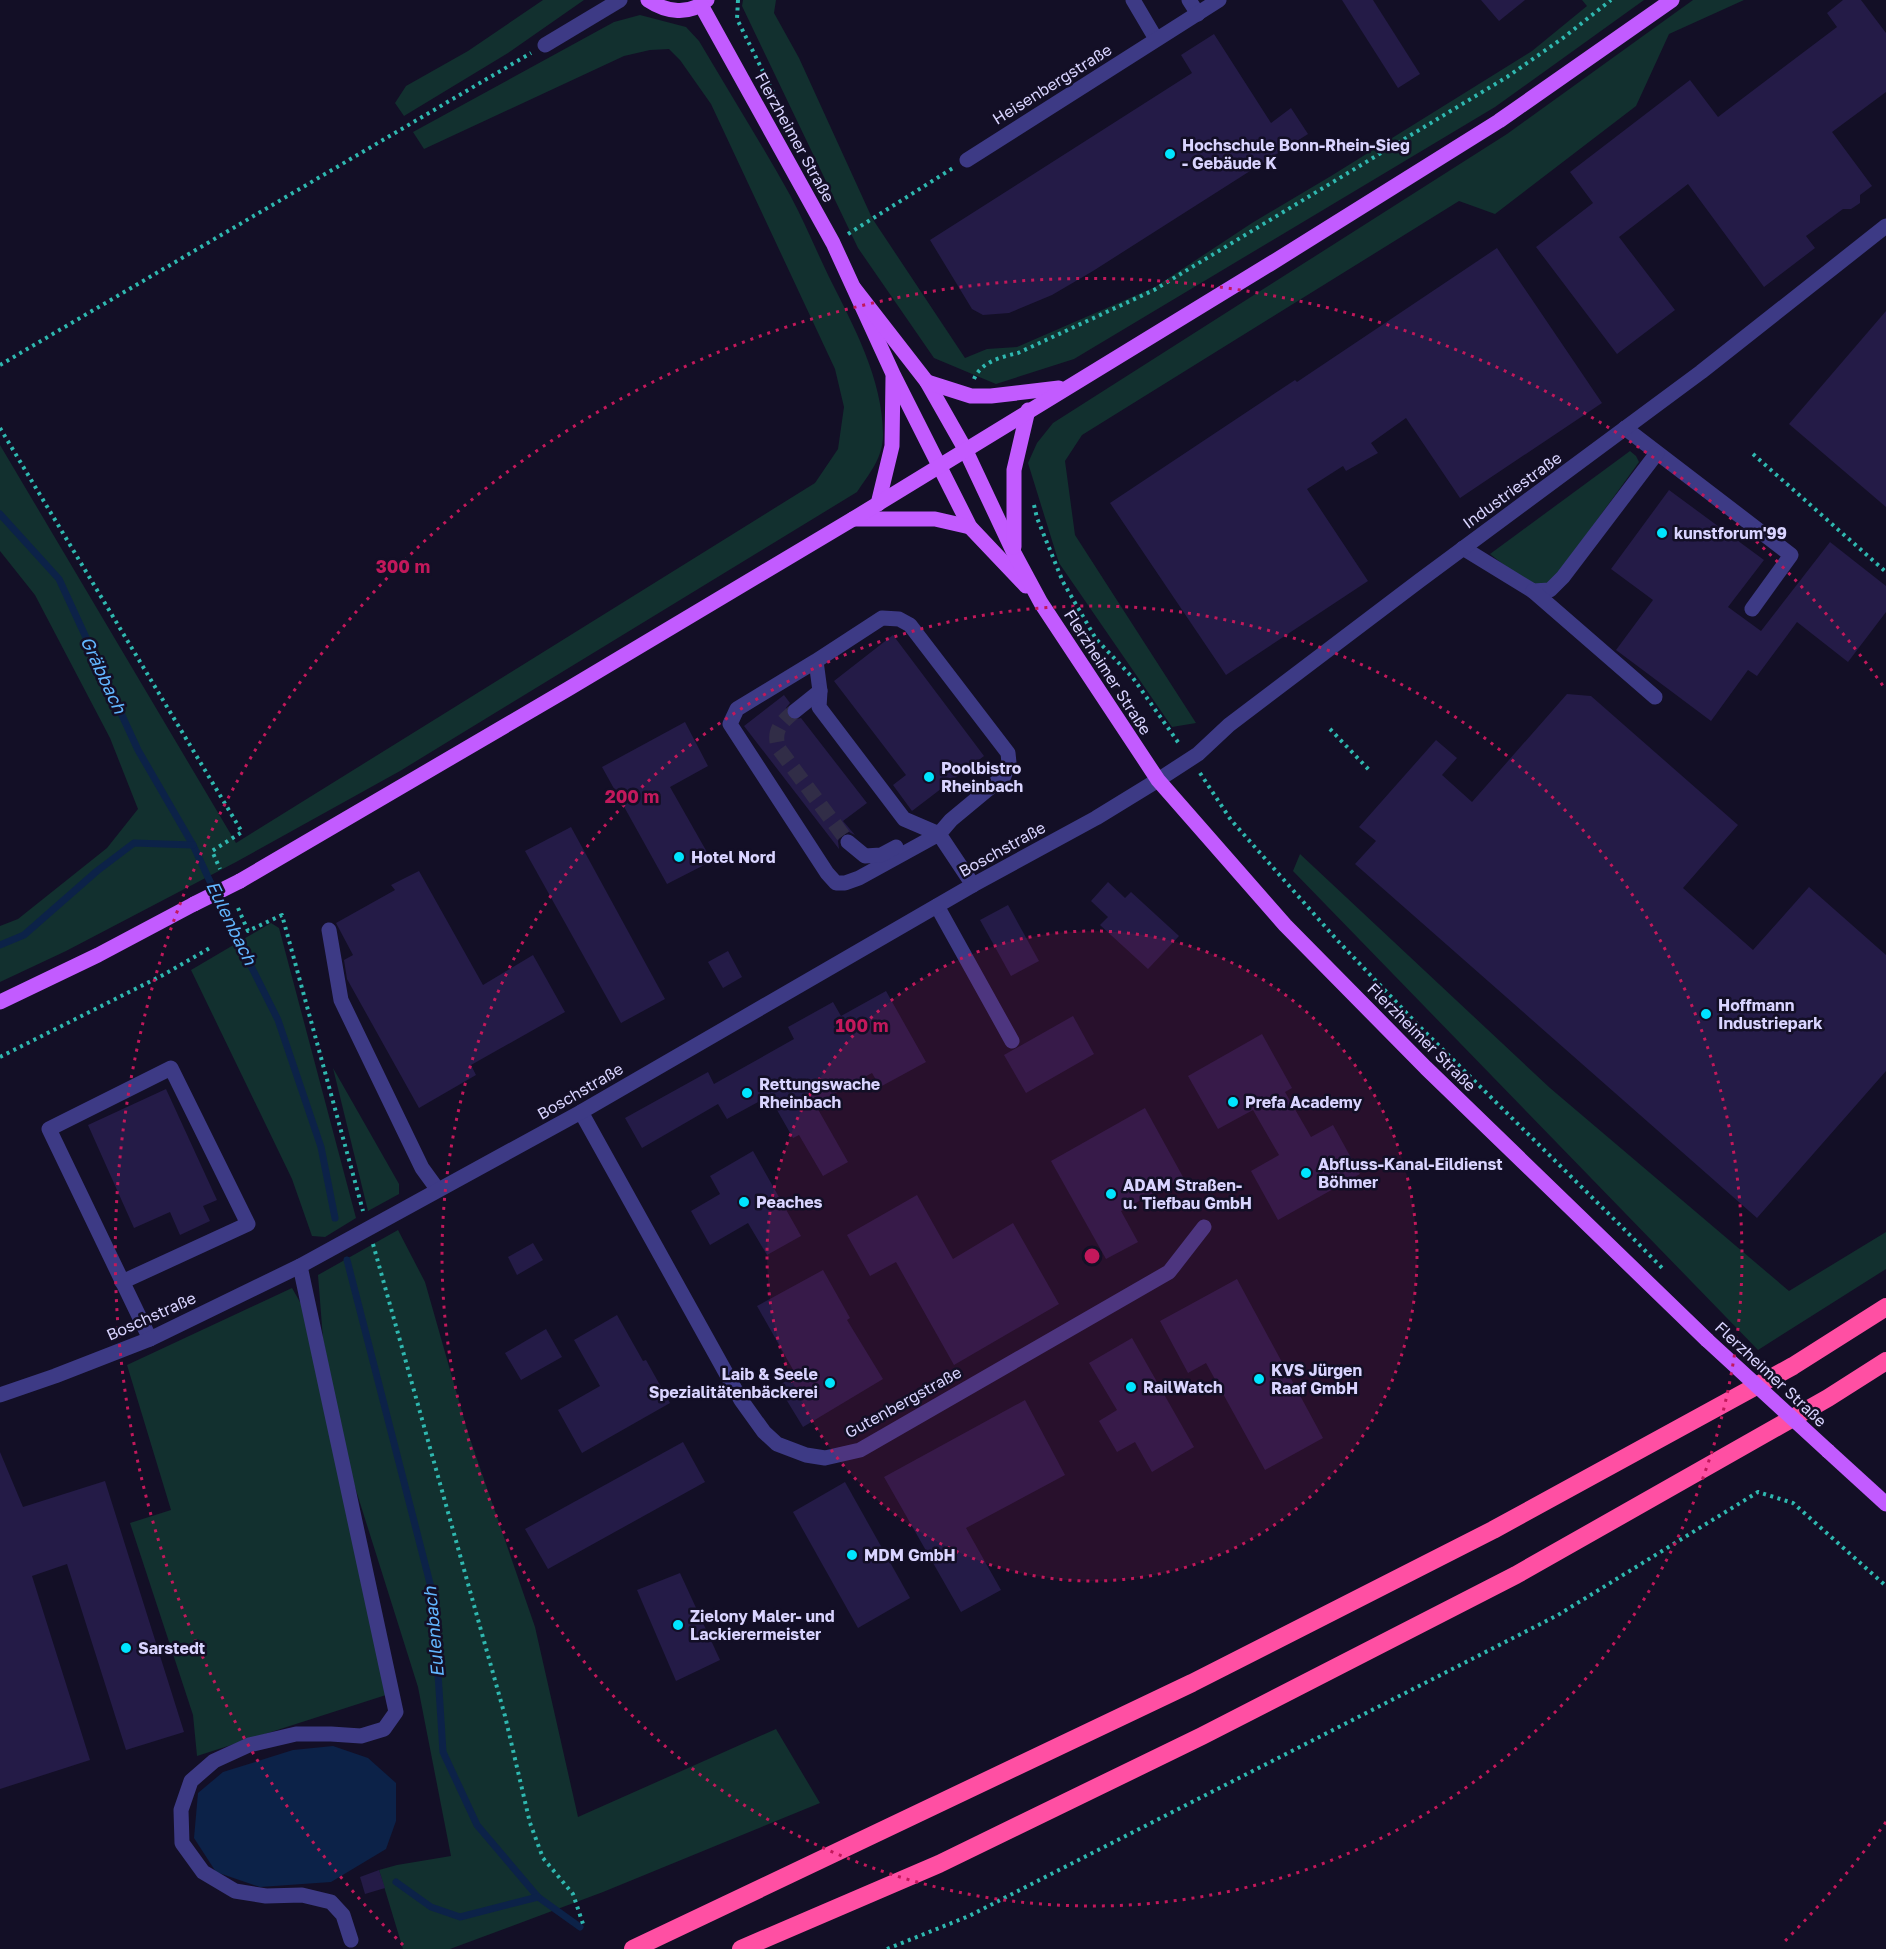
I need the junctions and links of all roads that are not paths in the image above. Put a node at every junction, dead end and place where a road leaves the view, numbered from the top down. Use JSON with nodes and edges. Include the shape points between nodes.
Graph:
{"nodes":[{"id":1,"x":620,"y":0,"type":"edge"},
{"id":2,"x":648,"y":0,"type":"edge"},
{"id":3,"x":1132,"y":0,"type":"edge"},
{"id":4,"x":1189,"y":0,"type":"edge"},
{"id":5,"x":1219,"y":0,"type":"edge"},
{"id":6,"x":1672,"y":0,"type":"edge"},
{"id":7,"x":704,"y":2,"type":"edge"},
{"id":8,"x":1198,"y":14,"type":"junction"},
{"id":9,"x":1156,"y":39,"type":"junction"},
{"id":10,"x":545,"y":45,"type":"road end"},
{"id":11,"x":967,"y":160,"type":"road end"},
{"id":12,"x":1886,"y":226,"type":"edge"},
{"id":13,"x":854,"y":288,"type":"junction"},
{"id":14,"x":893,"y":374,"type":"junction"},
{"id":15,"x":927,"y":382,"type":"junction"},
{"id":16,"x":1065,"y":388,"type":"junction"},
{"id":17,"x":1028,"y":410,"type":"junction"},
{"id":18,"x":1625,"y":428,"type":"junction"},
{"id":19,"x":965,"y":449,"type":"junction"},
{"id":20,"x":1657,"y":453,"type":"junction"},
{"id":21,"x":938,"y":466,"type":"junction"},
{"id":22,"x":879,"y":504,"type":"junction"},
{"id":23,"x":853,"y":519,"type":"junction"},
{"id":24,"x":970,"y":527,"type":"junction"},
{"id":25,"x":1463,"y":548,"type":"junction"},
{"id":26,"x":1014,"y":551,"type":"junction"},
{"id":27,"x":1533,"y":591,"type":"junction"},
{"id":28,"x":1041,"y":603,"type":"junction"},
{"id":29,"x":1752,"y":609,"type":"dead end"},
{"id":30,"x":816,"y":661,"type":"junction"},
{"id":31,"x":820,"y":691,"type":"junction"},
{"id":32,"x":1654,"y":697,"type":"dead end"},
{"id":33,"x":795,"y":711,"type":"tunnel mouth"},
{"id":34,"x":1158,"y":780,"type":"junction"},
{"id":35,"x":939,"y":834,"type":"junction"},
{"id":36,"x":848,"y":842,"type":"tunnel mouth"},
{"id":37,"x":973,"y":885,"type":"junction"},
{"id":38,"x":937,"y":906,"type":"junction"},
{"id":39,"x":329,"y":930,"type":"dead end"},
{"id":40,"x":0,"y":1002,"type":"edge"},
{"id":41,"x":1012,"y":1041,"type":"dead end"},
{"id":42,"x":580,"y":1113,"type":"junction"},
{"id":43,"x":438,"y":1190,"type":"junction"},
{"id":44,"x":1204,"y":1227,"type":"dead end"},
{"id":45,"x":300,"y":1266,"type":"junction"},
{"id":46,"x":122,"y":1282,"type":"junction"},
{"id":47,"x":1886,"y":1306,"type":"edge"},
{"id":48,"x":150,"y":1339,"type":"junction"},
{"id":49,"x":1886,"y":1361,"type":"edge"},
{"id":50,"x":0,"y":1395,"type":"edge"},
{"id":51,"x":1886,"y":1504,"type":"edge"},
{"id":52,"x":351,"y":1940,"type":"dead end"},
{"id":53,"x":633,"y":1949,"type":"edge"},
{"id":54,"x":741,"y":1949,"type":"edge"}],
"edges":[{"from":1,"to":10,"type":"street"},
{"from":2,"to":7,"type":"main road","name":"Flerzheimer Straße","via":[[674,11],[688,10]]},
{"from":3,"to":9,"type":"street"},
{"from":4,"to":8,"type":"street"},
{"from":5,"to":8,"type":"street","name":"Heisenbergstraße"},
{"from":6,"to":16,"type":"main road","via":[[1500,121]]},
{"from":7,"to":13,"type":"main road","name":"Flerzheimer Straße"},
{"from":8,"to":9,"type":"street","name":"Heisenbergstraße"},
{"from":9,"to":11,"type":"street","name":"Heisenbergstraße"},
{"from":12,"to":18,"type":"street","name":"Industriestraße"},
{"from":13,"to":14,"type":"main road","name":"Flerzheimer Straße"},
{"from":13,"to":15,"type":"main road","name":"Flerzheimer Straße"},
{"from":14,"to":21,"type":"main road","name":"Flerzheimer Straße"},
{"from":14,"to":22,"type":"main road","via":[[892,446]]},
{"from":15,"to":16,"type":"main road","via":[[971,396]]},
{"from":15,"to":19,"type":"main road","name":"Flerzheimer Straße"},
{"from":16,"to":17,"type":"main road"},
{"from":17,"to":19,"type":"main road"},
{"from":17,"to":26,"type":"main road","via":[[1014,470]]},
{"from":18,"to":20,"type":"street"},
{"from":18,"to":25,"type":"street","name":"Industriestraße"},
{"from":19,"to":21,"type":"main road"},
{"from":19,"to":26,"type":"main road","name":"Flerzheimer Straße"},
{"from":20,"to":27,"type":"street","via":[[1557,584],[1550,590]]},
{"from":20,"to":29,"type":"street","via":[[1791,555]]},
{"from":21,"to":22,"type":"main road"},
{"from":21,"to":24,"type":"main road","name":"Flerzheimer Straße"},
{"from":22,"to":23,"type":"main road"},
{"from":23,"to":24,"type":"main road","via":[[935,519]]},
{"from":23,"to":40,"type":"main road","bridge":true,"via":[[240,881]]},
{"from":24,"to":28,"type":"main road","name":"Flerzheimer Straße"},
{"from":25,"to":27,"type":"street"},
{"from":25,"to":34,"type":"street","name":"Industriestraße"},
{"from":26,"to":28,"type":"main road","name":"Flerzheimer Straße"},
{"from":27,"to":32,"type":"street"},
{"from":28,"to":34,"type":"main road","name":"Flerzheimer Straße"},
{"from":30,"to":31,"type":"street"},
{"from":30,"to":35,"type":"street","via":[[882,618],[899,619],[910,626],[1008,753],[1004,776]]},
{"from":30,"to":35,"type":"street","via":[[737,709],[730,724],[827,873],[836,884],[845,883]]},
{"from":31,"to":33,"type":"street"},
{"from":31,"to":35,"type":"street","via":[[819,707],[904,819]]},
{"from":34,"to":37,"type":"street","name":"Boschstraße"},
{"from":34,"to":51,"type":"main road","name":"Flerzheimer Straße","bridge":true,"via":[[1286,925],[1426,1068],[1707,1340]]},
{"from":35,"to":36,"type":"street","via":[[881,855],[865,856]]},
{"from":35,"to":37,"type":"street"},
{"from":37,"to":38,"type":"street","name":"Boschstraße"},
{"from":38,"to":41,"type":"street"},
{"from":38,"to":42,"type":"street","name":"Boschstraße"},
{"from":39,"to":43,"type":"street","via":[[341,1000],[422,1168]]},
{"from":42,"to":43,"type":"street","name":"Boschstraße"},
{"from":42,"to":44,"type":"street","name":"Gutenbergstraße","via":[[741,1400],[777,1444],[806,1455],[825,1458],[860,1450],[1169,1272]]},
{"from":43,"to":45,"type":"street","name":"Boschstraße"},
{"from":45,"to":48,"type":"street","name":"Boschstraße"},
{"from":45,"to":52,"type":"street","via":[[396,1712],[384,1729],[362,1736],[296,1734],[249,1745],[214,1761],[191,1780],[181,1810],[182,1843],[203,1872],[235,1891],[266,1896],[302,1895],[331,1902],[343,1915]]},
{"from":46,"to":46,"type":"street","via":[[49,1129],[171,1068],[248,1224]]},
{"from":46,"to":48,"type":"street"},
{"from":47,"to":53,"type":"highway","via":[[1793,1366],[1493,1530],[1182,1688]]},
{"from":48,"to":50,"type":"street","name":"Boschstraße"},
{"from":49,"to":54,"type":"highway","via":[[1818,1404],[1516,1575],[1212,1731],[939,1864]]}]}
